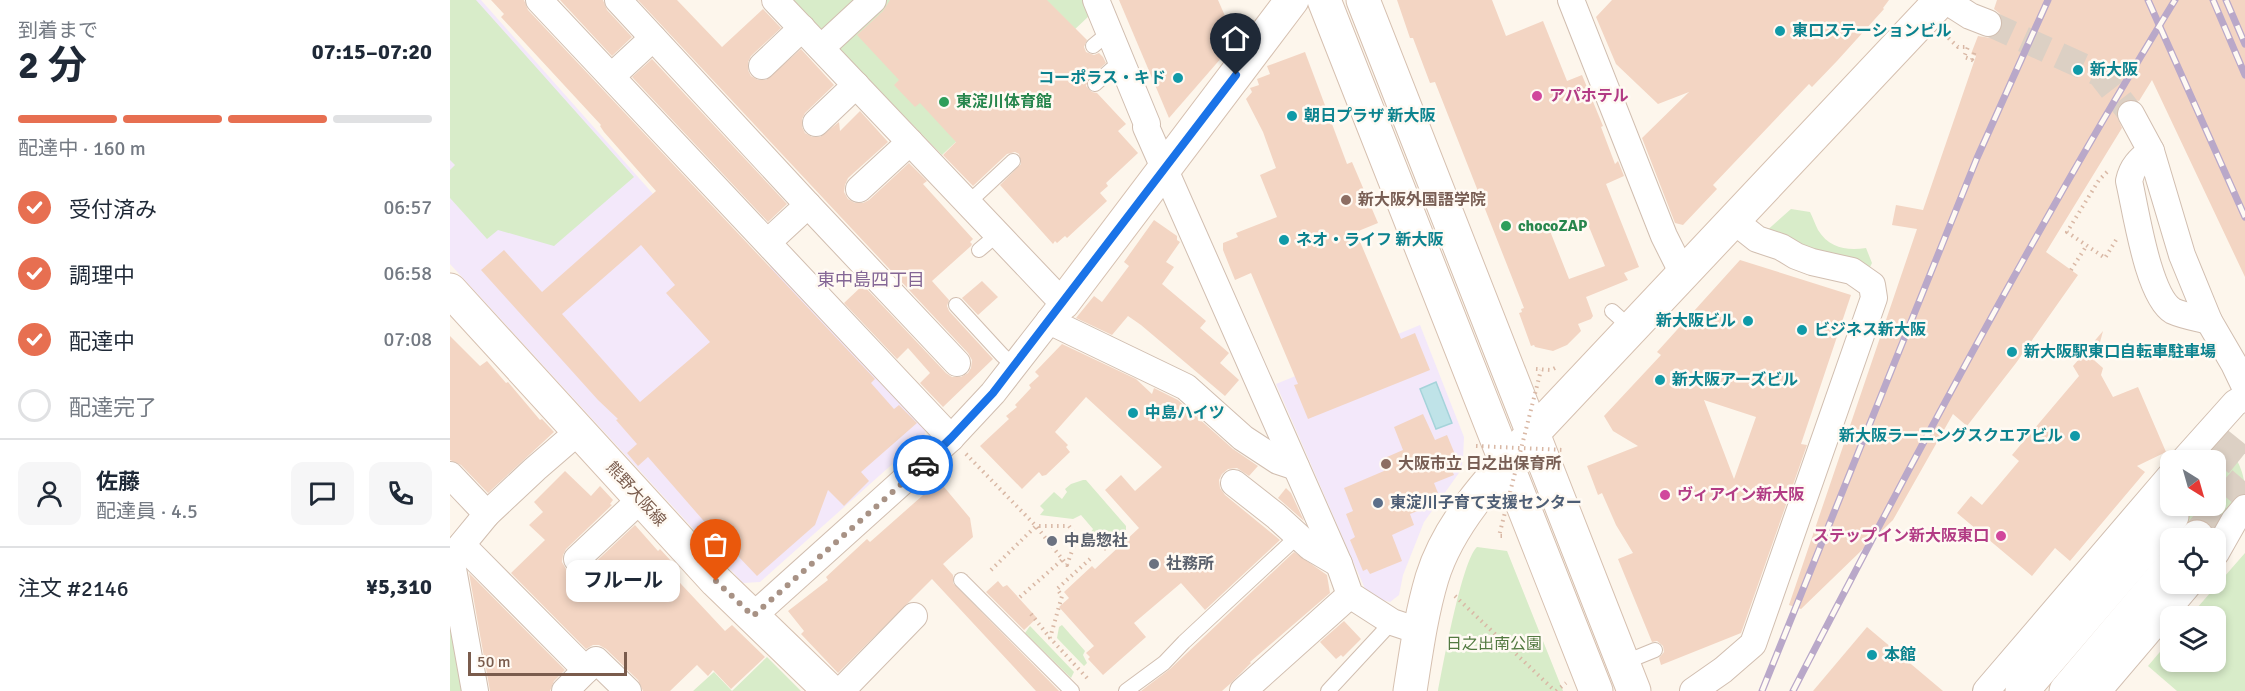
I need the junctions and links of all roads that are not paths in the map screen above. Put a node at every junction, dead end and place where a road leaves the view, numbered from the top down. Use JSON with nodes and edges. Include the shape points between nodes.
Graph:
{"nodes":[{"id":1,"x":540,"y":0,"type":"edge"},
{"id":2,"x":618,"y":0,"type":"edge"},
{"id":3,"x":775,"y":0,"type":"edge"},
{"id":4,"x":873,"y":0,"type":"edge"},
{"id":5,"x":1096,"y":0,"type":"edge"},
{"id":6,"x":1292,"y":0,"type":"edge"},
{"id":7,"x":1324,"y":0,"type":"edge"},
{"id":8,"x":1363,"y":0,"type":"edge"},
{"id":9,"x":1570,"y":0,"type":"edge"},
{"id":10,"x":1943,"y":0,"type":"edge"},
{"id":11,"x":1988,"y":23,"type":"tunnel mouth"},
{"id":12,"x":802,"y":28,"type":"junction"},
{"id":13,"x":653,"y":38,"type":"junction"},
{"id":14,"x":821,"y":48,"type":"junction"},
{"id":15,"x":1121,"y":61,"type":"junction"},
{"id":16,"x":762,"y":66,"type":"dead end"},
{"id":17,"x":612,"y":76,"type":"junction"},
{"id":18,"x":1095,"y":84,"type":"dead end"},
{"id":19,"x":856,"y":85,"type":"junction"},
{"id":20,"x":2131,"y":114,"type":"tunnel mouth"},
{"id":21,"x":816,"y":123,"type":"dead end"},
{"id":22,"x":910,"y":142,"type":"junction"},
{"id":23,"x":2151,"y":151,"type":"junction"},
{"id":24,"x":1013,"y":161,"type":"dead end"},
{"id":25,"x":1166,"y":168,"type":"junction"},
{"id":26,"x":859,"y":189,"type":"dead end"},
{"id":27,"x":968,"y":203,"type":"junction"},
{"id":28,"x":808,"y":205,"type":"junction"},
{"id":29,"x":1733,"y":220,"type":"junction"},
{"id":30,"x":768,"y":242,"type":"junction"},
{"id":31,"x":1683,"y":274,"type":"junction"},
{"id":32,"x":450,"y":290,"type":"edge"},
{"id":33,"x":956,"y":305,"type":"dead end"},
{"id":34,"x":1056,"y":312,"type":"junction"},
{"id":35,"x":2209,"y":321,"type":"junction"},
{"id":36,"x":957,"y":363,"type":"dead end"},
{"id":37,"x":1014,"y":366,"type":"junction"},
{"id":38,"x":2245,"y":387,"type":"edge"},
{"id":39,"x":2245,"y":397,"type":"edge"},
{"id":40,"x":579,"y":430,"type":"junction"},
{"id":41,"x":951,"y":438,"type":"junction"},
{"id":42,"x":1520,"y":448,"type":"junction"},
{"id":43,"x":2193,"y":450,"type":"edge"},
{"id":44,"x":1296,"y":467,"type":"junction"},
{"id":45,"x":450,"y":475,"type":"edge"},
{"id":46,"x":1234,"y":483,"type":"dead end"},
{"id":47,"x":2160,"y":488,"type":"edge"},
{"id":48,"x":640,"y":499,"type":"junction"},
{"id":49,"x":2245,"y":508,"type":"edge"},
{"id":50,"x":487,"y":513,"type":"junction"},
{"id":51,"x":2172,"y":516,"type":"dead end"},
{"id":52,"x":2224,"y":528,"type":"edge"},
{"id":53,"x":1298,"y":536,"type":"junction"},
{"id":54,"x":453,"y":554,"type":"edge"},
{"id":55,"x":577,"y":559,"type":"dead end"},
{"id":56,"x":1339,"y":564,"type":"junction"},
{"id":57,"x":961,"y":580,"type":"dead end"},
{"id":58,"x":2160,"y":580,"type":"edge"},
{"id":59,"x":2180,"y":594,"type":"edge"},
{"id":60,"x":1350,"y":595,"type":"junction"},
{"id":61,"x":753,"y":616,"type":"junction"},
{"id":62,"x":914,"y":616,"type":"dead end"},
{"id":63,"x":1406,"y":626,"type":"junction"},
{"id":64,"x":1655,"y":650,"type":"dead end"},
{"id":65,"x":586,"y":670,"type":"junction"},
{"id":66,"x":1628,"y":677,"type":"edge"},
{"id":67,"x":830,"y":690,"type":"edge"},
{"id":68,"x":475,"y":691,"type":"edge"},
{"id":69,"x":565,"y":691,"type":"edge"},
{"id":70,"x":628,"y":691,"type":"edge"},
{"id":71,"x":1072,"y":691,"type":"edge"},
{"id":72,"x":1126,"y":691,"type":"edge"},
{"id":73,"x":1243,"y":691,"type":"edge"},
{"id":74,"x":1328,"y":691,"type":"edge"},
{"id":75,"x":1410,"y":691,"type":"edge"},
{"id":76,"x":1596,"y":691,"type":"edge"},
{"id":77,"x":1693,"y":691,"type":"edge"},
{"id":78,"x":1986,"y":691,"type":"edge"},
{"id":79,"x":2022,"y":691,"type":"edge"},
{"id":80,"x":2066,"y":691,"type":"edge"},
{"id":81,"x":2098,"y":691,"type":"edge"}],
"edges":[{"from":1,"to":17,"type":"street"},
{"from":2,"to":13,"type":"street"},
{"from":3,"to":12,"type":"street"},
{"from":4,"to":14,"type":"street"},
{"from":5,"to":15,"type":"street","via":[[1101,39]]},
{"from":6,"to":25,"type":"street"},
{"from":7,"to":42,"type":"street"},
{"from":8,"to":42,"type":"street"},
{"from":9,"to":31,"type":"street","via":[[1664,236]]},
{"from":10,"to":11,"type":"street"},
{"from":10,"to":29,"type":"street"},
{"from":12,"to":14,"type":"street"},
{"from":12,"to":16,"type":"street"},
{"from":13,"to":17,"type":"street"},
{"from":13,"to":28,"type":"street"},
{"from":14,"to":19,"type":"street"},
{"from":15,"to":18,"type":"lane"},
{"from":15,"to":25,"type":"street"},
{"from":17,"to":30,"type":"street"},
{"from":19,"to":21,"type":"street"},
{"from":19,"to":22,"type":"street"},
{"from":20,"to":23,"type":"street"},
{"from":22,"to":26,"type":"street"},
{"from":22,"to":27,"type":"street"},
{"from":23,"to":35,"type":"street","via":[[2182,255]]},
{"from":23,"to":35,"type":"street","via":[[2136,163],[2129,181],[2152,280],[2172,310]]},
{"from":24,"to":27,"type":"lane"},
{"from":25,"to":34,"type":"street"},
{"from":25,"to":44,"type":"street"},
{"from":27,"to":34,"type":"street","via":[[988,242]]},
{"from":28,"to":30,"type":"street"},
{"from":28,"to":36,"type":"street"},
{"from":29,"to":31,"type":"street"},
{"from":29,"to":77,"type":"street","via":[[1751,236],[1796,256],[1852,271],[1872,285],[1874,298],[1753,644]]},
{"from":30,"to":41,"type":"street"},
{"from":31,"to":42,"type":"street","via":[[1622,320]]},
{"from":32,"to":40,"type":"street","name":"熊野大阪線"},
{"from":33,"to":37,"type":"lane"},
{"from":34,"to":37,"type":"street"},
{"from":34,"to":44,"type":"street","via":[[1186,387],[1243,438],[1278,461]]},
{"from":35,"to":38,"type":"street"},
{"from":37,"to":41,"type":"street"},
{"from":39,"to":43,"type":"street"},
{"from":40,"to":48,"type":"street","name":"熊野大阪線"},
{"from":40,"to":50,"type":"street"},
{"from":41,"to":61,"type":"street"},
{"from":42,"to":63,"type":"street","via":[[1465,514]]},
{"from":42,"to":66,"type":"street"},
{"from":42,"to":76,"type":"street"},
{"from":44,"to":56,"type":"street"},
{"from":45,"to":50,"type":"street"},
{"from":46,"to":53,"type":"street"},
{"from":47,"to":78,"type":"street"},
{"from":48,"to":55,"type":"street"},
{"from":48,"to":61,"type":"street","name":"熊野大阪線"},
{"from":49,"to":52,"type":"street"},
{"from":50,"to":54,"type":"street"},
{"from":51,"to":79,"type":"street"},
{"from":53,"to":56,"type":"street"},
{"from":53,"to":72,"type":"lane","via":[[1164,663]]},
{"from":54,"to":65,"type":"street"},
{"from":54,"to":68,"type":"street"},
{"from":56,"to":60,"type":"street"},
{"from":57,"to":71,"type":"lane"},
{"from":58,"to":80,"type":"street"},
{"from":59,"to":81,"type":"street"},
{"from":60,"to":63,"type":"street"},
{"from":60,"to":73,"type":"street"},
{"from":61,"to":67,"type":"street","name":"熊野大阪線"},
{"from":62,"to":67,"type":"street"},
{"from":63,"to":74,"type":"lane"},
{"from":63,"to":75,"type":"street"},
{"from":64,"to":66,"type":"lane"},
{"from":65,"to":69,"type":"street"},
{"from":65,"to":70,"type":"street","via":[[596,660]]}]}
